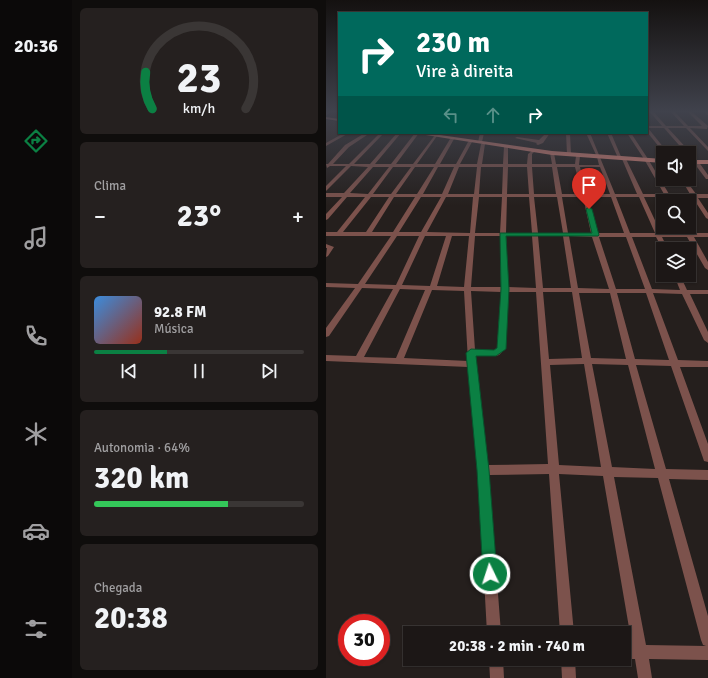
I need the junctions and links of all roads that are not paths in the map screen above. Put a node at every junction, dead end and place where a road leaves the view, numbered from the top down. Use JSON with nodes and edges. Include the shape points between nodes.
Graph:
{"nodes":[{"id":1,"x":470,"y":142,"type":"edge"},
{"id":2,"x":541,"y":142,"type":"edge"},
{"id":3,"x":352,"y":143,"type":"edge"},
{"id":4,"x":372,"y":143,"type":"edge"},
{"id":5,"x":390,"y":143,"type":"edge"},
{"id":6,"x":409,"y":143,"type":"edge"},
{"id":7,"x":430,"y":143,"type":"edge"},
{"id":8,"x":450,"y":143,"type":"edge"},
{"id":9,"x":478,"y":143,"type":"edge"},
{"id":10,"x":482,"y":143,"type":"junction"},
{"id":11,"x":512,"y":143,"type":"edge"},
{"id":12,"x":571,"y":143,"type":"edge"},
{"id":13,"x":592,"y":143,"type":"edge"},
{"id":14,"x":614,"y":143,"type":"edge"},
{"id":15,"x":635,"y":143,"type":"edge"},
{"id":16,"x":701,"y":143,"type":"edge"},
{"id":17,"x":507,"y":147,"type":"junction"},
{"id":18,"x":533,"y":150,"type":"junction"},
{"id":19,"x":708,"y":150,"type":"edge"},
{"id":20,"x":552,"y":153,"type":"junction"},
{"id":21,"x":574,"y":155,"type":"junction"},
{"id":22,"x":598,"y":157,"type":"junction"},
{"id":23,"x":622,"y":159,"type":"junction"},
{"id":24,"x":646,"y":160,"type":"junction"},
{"id":25,"x":656,"y":160,"type":"edge"},
{"id":26,"x":696,"y":161,"type":"edge"},
{"id":27,"x":708,"y":161,"type":"edge"},
{"id":28,"x":349,"y":165,"type":"junction"},
{"id":29,"x":370,"y":165,"type":"junction"},
{"id":30,"x":394,"y":165,"type":"junction"},
{"id":31,"x":415,"y":165,"type":"junction"},
{"id":32,"x":437,"y":165,"type":"junction"},
{"id":33,"x":553,"y":165,"type":"junction"},
{"id":34,"x":696,"y":165,"type":"edge"},
{"id":35,"x":327,"y":166,"type":"edge"},
{"id":36,"x":457,"y":166,"type":"junction"},
{"id":37,"x":479,"y":166,"type":"junction"},
{"id":38,"x":505,"y":166,"type":"junction"},
{"id":39,"x":529,"y":166,"type":"junction"},
{"id":40,"x":577,"y":166,"type":"junction"},
{"id":41,"x":602,"y":166,"type":"junction"},
{"id":42,"x":708,"y":178,"type":"edge"},
{"id":43,"x":326,"y":189,"type":"edge"},
{"id":44,"x":666,"y":194,"type":"edge"},
{"id":45,"x":326,"y":195,"type":"edge"},
{"id":46,"x":419,"y":195,"type":"junction"},
{"id":47,"x":656,"y":195,"type":"edge"},
{"id":48,"x":345,"y":196,"type":"junction"},
{"id":49,"x":368,"y":196,"type":"junction"},
{"id":50,"x":392,"y":196,"type":"junction"},
{"id":51,"x":444,"y":196,"type":"junction"},
{"id":52,"x":476,"y":196,"type":"junction"},
{"id":53,"x":505,"y":196,"type":"junction"},
{"id":54,"x":533,"y":196,"type":"junction"},
{"id":55,"x":560,"y":196,"type":"junction"},
{"id":56,"x":585,"y":196,"type":"junction"},
{"id":57,"x":614,"y":196,"type":"junction"},
{"id":58,"x":641,"y":196,"type":"junction"},
{"id":59,"x":696,"y":196,"type":"edge"},
{"id":60,"x":708,"y":196,"type":"edge"},
{"id":61,"x":696,"y":199,"type":"edge"},
{"id":62,"x":708,"y":217,"type":"edge"},
{"id":63,"x":326,"y":218,"type":"edge"},
{"id":64,"x":326,"y":234,"type":"edge"},
{"id":65,"x":339,"y":234,"type":"junction"},
{"id":66,"x":368,"y":234,"type":"junction"},
{"id":67,"x":394,"y":234,"type":"junction"},
{"id":68,"x":423,"y":234,"type":"junction"},
{"id":69,"x":450,"y":234,"type":"junction"},
{"id":70,"x":472,"y":234,"type":"junction"},
{"id":71,"x":503,"y":234,"type":"junction"},
{"id":72,"x":534,"y":234,"type":"junction"},
{"id":73,"x":628,"y":234,"type":"junction"},
{"id":74,"x":567,"y":235,"type":"junction"},
{"id":75,"x":596,"y":235,"type":"junction"},
{"id":76,"x":659,"y":235,"type":"junction"},
{"id":77,"x":690,"y":235,"type":"junction"},
{"id":78,"x":708,"y":235,"type":"edge"},
{"id":79,"x":662,"y":242,"type":"edge"},
{"id":80,"x":326,"y":246,"type":"edge"},
{"id":81,"x":326,"y":255,"type":"edge"},
{"id":82,"x":708,"y":268,"type":"edge"},
{"id":83,"x":680,"y":282,"type":"edge"},
{"id":84,"x":362,"y":285,"type":"junction"},
{"id":85,"x":328,"y":287,"type":"edge"},
{"id":86,"x":398,"y":287,"type":"junction"},
{"id":87,"x":431,"y":288,"type":"junction"},
{"id":88,"x":467,"y":289,"type":"junction"},
{"id":89,"x":505,"y":289,"type":"junction"},
{"id":90,"x":538,"y":289,"type":"junction"},
{"id":91,"x":576,"y":290,"type":"junction"},
{"id":92,"x":613,"y":291,"type":"junction"},
{"id":93,"x":649,"y":291,"type":"junction"},
{"id":94,"x":684,"y":291,"type":"junction"},
{"id":95,"x":708,"y":292,"type":"edge"},
{"id":96,"x":326,"y":334,"type":"edge"},
{"id":97,"x":708,"y":340,"type":"edge"},
{"id":98,"x":471,"y":353,"type":"junction"},
{"id":99,"x":326,"y":358,"type":"edge"},
{"id":100,"x":358,"y":358,"type":"junction"},
{"id":101,"x":587,"y":360,"type":"junction"},
{"id":102,"x":399,"y":361,"type":"junction"},
{"id":103,"x":631,"y":361,"type":"junction"},
{"id":104,"x":546,"y":362,"type":"junction"},
{"id":105,"x":473,"y":364,"type":"junction"},
{"id":106,"x":675,"y":364,"type":"junction"},
{"id":107,"x":708,"y":364,"type":"edge"},
{"id":108,"x":708,"y":458,"type":"edge"},
{"id":109,"x":554,"y":469,"type":"junction"},
{"id":110,"x":483,"y":470,"type":"junction"},
{"id":111,"x":608,"y":472,"type":"junction"},
{"id":112,"x":662,"y":474,"type":"junction"},
{"id":113,"x":708,"y":475,"type":"edge"},
{"id":114,"x":494,"y":626,"type":"edge"},
{"id":115,"x":566,"y":626,"type":"edge"},
{"id":116,"x":708,"y":640,"type":"edge"},
{"id":117,"x":631,"y":652,"type":"edge"},
{"id":118,"x":641,"y":652,"type":"junction"},
{"id":119,"x":708,"y":653,"type":"edge"},
{"id":120,"x":496,"y":666,"type":"edge"},
{"id":121,"x":568,"y":666,"type":"edge"},
{"id":122,"x":497,"y":678,"type":"edge"},
{"id":123,"x":569,"y":678,"type":"edge"},
{"id":124,"x":645,"y":678,"type":"edge"}],
"edges":[{"from":1,"to":36,"type":"street"},
{"from":2,"to":18,"type":"street"},
{"from":3,"to":35,"type":"street"},
{"from":4,"to":28,"type":"street"},
{"from":5,"to":29,"type":"street"},
{"from":6,"to":30,"type":"street"},
{"from":7,"to":31,"type":"street"},
{"from":8,"to":32,"type":"street"},
{"from":9,"to":10,"type":"main road"},
{"from":10,"to":17,"type":"main road"},
{"from":10,"to":37,"type":"street"},
{"from":11,"to":17,"type":"street"},
{"from":12,"to":21,"type":"street"},
{"from":13,"to":22,"type":"street"},
{"from":14,"to":23,"type":"street"},
{"from":15,"to":24,"type":"street"},
{"from":16,"to":19,"type":"street"},
{"from":17,"to":18,"type":"main road"},
{"from":17,"to":38,"type":"street"},
{"from":18,"to":20,"type":"main road"},
{"from":18,"to":21,"type":"main road"},
{"from":18,"to":39,"type":"street"},
{"from":20,"to":21,"type":"main road"},
{"from":20,"to":33,"type":"street"},
{"from":21,"to":22,"type":"main road"},
{"from":21,"to":22,"type":"main road"},
{"from":21,"to":40,"type":"street"},
{"from":22,"to":23,"type":"main road"},
{"from":22,"to":41,"type":"street"},
{"from":23,"to":24,"type":"main road"},
{"from":23,"to":58,"type":"street"},
{"from":24,"to":25,"type":"main road"},
{"from":24,"to":44,"type":"street"},
{"from":26,"to":27,"type":"main road"},
{"from":28,"to":29,"type":"street"},
{"from":28,"to":35,"type":"street"},
{"from":28,"to":43,"type":"street"},
{"from":29,"to":30,"type":"street"},
{"from":29,"to":48,"type":"street"},
{"from":30,"to":31,"type":"street"},
{"from":30,"to":49,"type":"street"},
{"from":31,"to":32,"type":"street"},
{"from":31,"to":50,"type":"street"},
{"from":32,"to":36,"type":"street"},
{"from":32,"to":46,"type":"street"},
{"from":33,"to":39,"type":"street"},
{"from":33,"to":40,"type":"street"},
{"from":33,"to":55,"type":"street"},
{"from":34,"to":42,"type":"street"},
{"from":36,"to":37,"type":"street"},
{"from":36,"to":51,"type":"street"},
{"from":37,"to":38,"type":"street"},
{"from":37,"to":52,"type":"street"},
{"from":38,"to":39,"type":"street"},
{"from":38,"to":53,"type":"street"},
{"from":39,"to":54,"type":"street"},
{"from":40,"to":41,"type":"street"},
{"from":40,"to":56,"type":"street"},
{"from":41,"to":57,"type":"street"},
{"from":45,"to":48,"type":"street"},
{"from":46,"to":50,"type":"street"},
{"from":46,"to":51,"type":"street"},
{"from":46,"to":67,"type":"street"},
{"from":47,"to":58,"type":"street"},
{"from":48,"to":49,"type":"street"},
{"from":48,"to":63,"type":"street"},
{"from":49,"to":50,"type":"street"},
{"from":49,"to":65,"type":"street"},
{"from":50,"to":66,"type":"street"},
{"from":51,"to":52,"type":"street"},
{"from":51,"to":68,"type":"street"},
{"from":52,"to":53,"type":"street"},
{"from":52,"to":70,"type":"street"},
{"from":53,"to":54,"type":"street"},
{"from":53,"to":71,"type":"street"},
{"from":54,"to":55,"type":"street"},
{"from":54,"to":72,"type":"street"},
{"from":55,"to":56,"type":"street"},
{"from":55,"to":74,"type":"street"},
{"from":56,"to":57,"type":"street"},
{"from":56,"to":75,"type":"street"},
{"from":57,"to":58,"type":"street"},
{"from":57,"to":73,"type":"street"},
{"from":58,"to":76,"type":"street"},
{"from":59,"to":60,"type":"street"},
{"from":61,"to":62,"type":"street"},
{"from":64,"to":65,"type":"street"},
{"from":65,"to":66,"type":"street"},
{"from":66,"to":67,"type":"street"},
{"from":67,"to":68,"type":"street"},
{"from":67,"to":84,"type":"street"},
{"from":68,"to":69,"type":"street"},
{"from":68,"to":86,"type":"street"},
{"from":69,"to":70,"type":"street"},
{"from":69,"to":87,"type":"street"},
{"from":70,"to":71,"type":"street"},
{"from":70,"to":88,"type":"street"},
{"from":71,"to":72,"type":"street"},
{"from":71,"to":89,"type":"street"},
{"from":72,"to":74,"type":"street"},
{"from":72,"to":90,"type":"street"},
{"from":73,"to":75,"type":"street"},
{"from":73,"to":76,"type":"street"},
{"from":73,"to":93,"type":"street"},
{"from":74,"to":75,"type":"street"},
{"from":74,"to":91,"type":"street"},
{"from":75,"to":92,"type":"street"},
{"from":76,"to":77,"type":"street"},
{"from":76,"to":79,"type":"street"},
{"from":77,"to":78,"type":"street"},
{"from":77,"to":82,"type":"street"},
{"from":80,"to":81,"type":"street","via":[[331,247]]},
{"from":83,"to":94,"type":"street"},
{"from":84,"to":85,"type":"street"},
{"from":84,"to":86,"type":"street"},
{"from":84,"to":96,"type":"street"},
{"from":86,"to":87,"type":"street"},
{"from":86,"to":100,"type":"street"},
{"from":87,"to":88,"type":"street"},
{"from":87,"to":102,"type":"street"},
{"from":88,"to":89,"type":"street"},
{"from":88,"to":98,"type":"street"},
{"from":89,"to":90,"type":"street"},
{"from":89,"to":98,"type":"street","via":[[501,349],[496,353]]},
{"from":90,"to":91,"type":"street"},
{"from":90,"to":104,"type":"street"},
{"from":91,"to":92,"type":"street"},
{"from":91,"to":101,"type":"street"},
{"from":92,"to":93,"type":"street"},
{"from":92,"to":103,"type":"street"},
{"from":93,"to":94,"type":"street"},
{"from":93,"to":106,"type":"street"},
{"from":94,"to":95,"type":"street"},
{"from":94,"to":97,"type":"street"},
{"from":98,"to":105,"type":"street"},
{"from":99,"to":100,"type":"street"},
{"from":100,"to":102,"type":"street"},
{"from":101,"to":103,"type":"street"},
{"from":101,"to":104,"type":"street"},
{"from":101,"to":111,"type":"street"},
{"from":102,"to":105,"type":"street"},
{"from":103,"to":106,"type":"street"},
{"from":103,"to":112,"type":"street"},
{"from":104,"to":109,"type":"street"},
{"from":105,"to":110,"type":"street"},
{"from":106,"to":107,"type":"street"},
{"from":106,"to":108,"type":"street"},
{"from":109,"to":110,"type":"street"},
{"from":109,"to":111,"type":"street"},
{"from":109,"to":115,"type":"street"},
{"from":110,"to":114,"type":"street"},
{"from":111,"to":112,"type":"street"},
{"from":111,"to":118,"type":"street"},
{"from":112,"to":113,"type":"street"},
{"from":112,"to":116,"type":"street"},
{"from":117,"to":118,"type":"street"},
{"from":118,"to":119,"type":"street"},
{"from":118,"to":124,"type":"street"},
{"from":120,"to":122,"type":"street"},
{"from":121,"to":123,"type":"street"}]}
